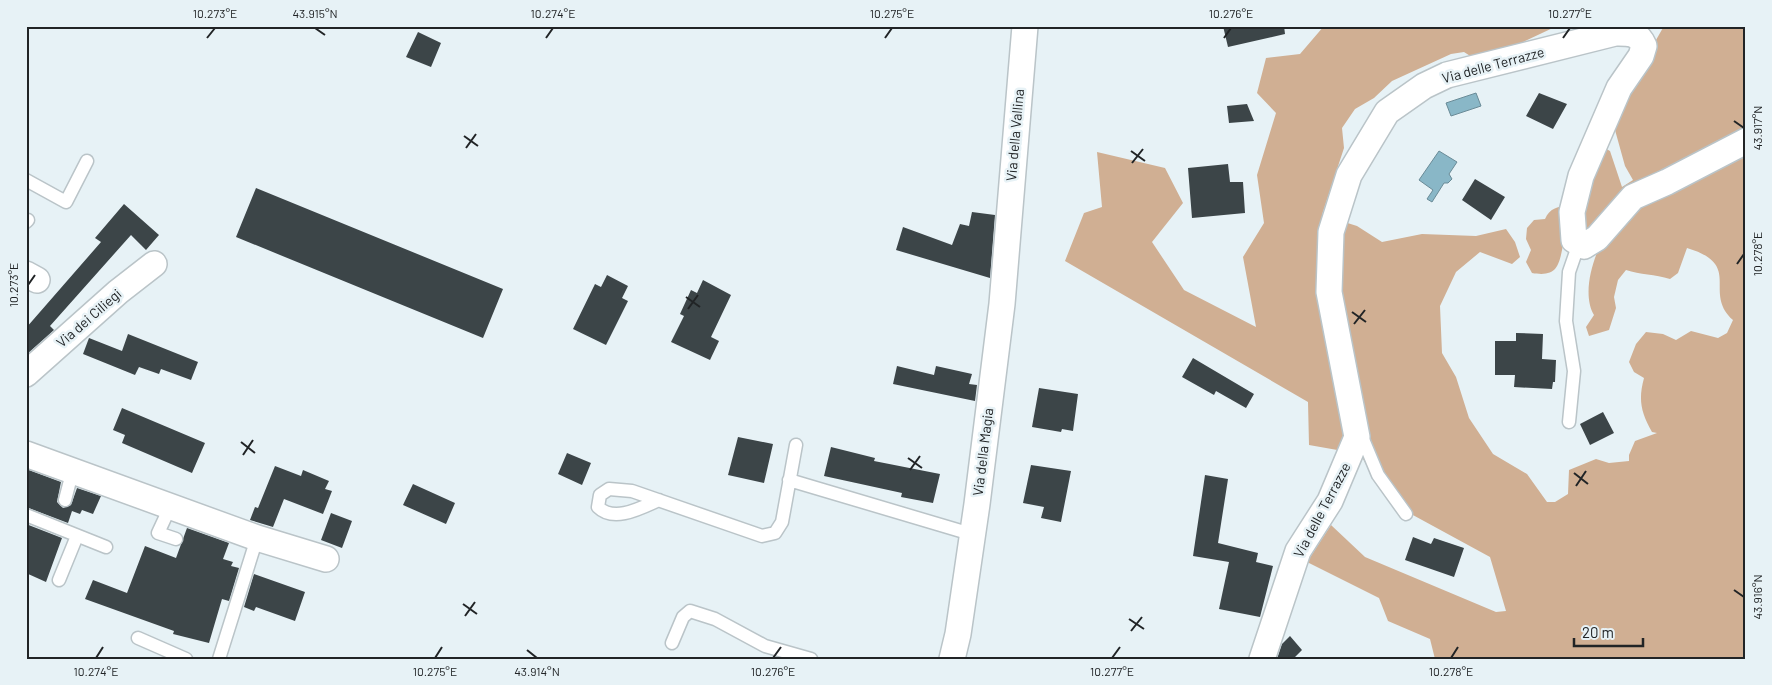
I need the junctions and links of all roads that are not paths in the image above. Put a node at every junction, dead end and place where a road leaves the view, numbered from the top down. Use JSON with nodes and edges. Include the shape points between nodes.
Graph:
{"nodes":[{"id":1,"x":1025,"y":26,"type":"edge"},
{"id":2,"x":1746,"y":141,"type":"edge"},
{"id":3,"x":86,"y":161,"type":"dead end"},
{"id":4,"x":26,"y":180,"type":"edge"},
{"id":5,"x":1579,"y":243,"type":"junction"},
{"id":6,"x":1007,"y":244,"type":"joint"},
{"id":7,"x":154,"y":264,"type":"dead end"},
{"id":8,"x":26,"y":374,"type":"edge"},
{"id":9,"x":1354,"y":420,"type":"junction"},
{"id":10,"x":1569,"y":422,"type":"dead end"},
{"id":11,"x":796,"y":445,"type":"dead end"},
{"id":12,"x":26,"y":454,"type":"edge"},
{"id":13,"x":72,"y":473,"type":"junction"},
{"id":14,"x":789,"y":480,"type":"junction"},
{"id":15,"x":65,"y":500,"type":"dead end"},
{"id":16,"x":659,"y":500,"type":"dead end"},
{"id":17,"x":171,"y":505,"type":"junction"},
{"id":18,"x":1406,"y":514,"type":"dead end"},
{"id":19,"x":26,"y":515,"type":"edge"},
{"id":20,"x":971,"y":534,"type":"junction"},
{"id":21,"x":77,"y":536,"type":"junction"},
{"id":22,"x":257,"y":538,"type":"junction"},
{"id":23,"x":176,"y":539,"type":"dead end"},
{"id":24,"x":106,"y":547,"type":"dead end"},
{"id":25,"x":326,"y":559,"type":"dead end"},
{"id":26,"x":59,"y":580,"type":"dead end"},
{"id":27,"x":138,"y":638,"type":"dead end"},
{"id":28,"x":672,"y":643,"type":"dead end"},
{"id":29,"x":186,"y":659,"type":"edge"},
{"id":30,"x":219,"y":659,"type":"edge"},
{"id":31,"x":811,"y":659,"type":"edge"},
{"id":32,"x":952,"y":659,"type":"edge"},
{"id":33,"x":1262,"y":659,"type":"edge"}],
"edges":[{"from":1,"to":6,"type":"street","name":"Via della Vallina"},
{"from":2,"to":5,"type":"street","via":[[1632,197],[1597,238],[1584,246]]},
{"from":3,"to":4,"type":"lane","via":[[66,202]]},
{"from":5,"to":9,"type":"street","name":"Via delle Terrazze","via":[[1574,240],[1572,212],[1582,176],[1619,88],[1641,56],[1644,46],[1640,37],[1631,33],[1615,33],[1447,75],[1424,86],[1387,112],[1349,175],[1331,232],[1330,292]]},
{"from":5,"to":10,"type":"lane","via":[[1569,272],[1566,312],[1574,371]]},
{"from":6,"to":20,"type":"street","name":"Via della Magia"},
{"from":7,"to":8,"type":"street","name":"Via dei Ciliegi"},
{"from":9,"to":18,"type":"lane","via":[[1378,475]]},
{"from":9,"to":33,"type":"street","name":"Via delle Terrazze","via":[[1357,437],[1348,462],[1330,500],[1298,550]]},
{"from":11,"to":14,"type":"lane"},
{"from":12,"to":13,"type":"street"},
{"from":13,"to":15,"type":"lane"},
{"from":13,"to":17,"type":"street"},
{"from":14,"to":16,"type":"lane","via":[[782,522],[775,533],[762,536]]},
{"from":14,"to":20,"type":"lane"},
{"from":17,"to":22,"type":"street"},
{"from":17,"to":23,"type":"lane","via":[[158,533]]},
{"from":19,"to":21,"type":"lane"},
{"from":20,"to":32,"type":"street","name":"Via della Magia"},
{"from":21,"to":24,"type":"lane"},
{"from":21,"to":26,"type":"lane"},
{"from":22,"to":25,"type":"street"},
{"from":22,"to":30,"type":"lane"},
{"from":27,"to":29,"type":"lane"},
{"from":28,"to":31,"type":"lane","via":[[683,617],[690,611],[715,619],[765,646]]}]}
